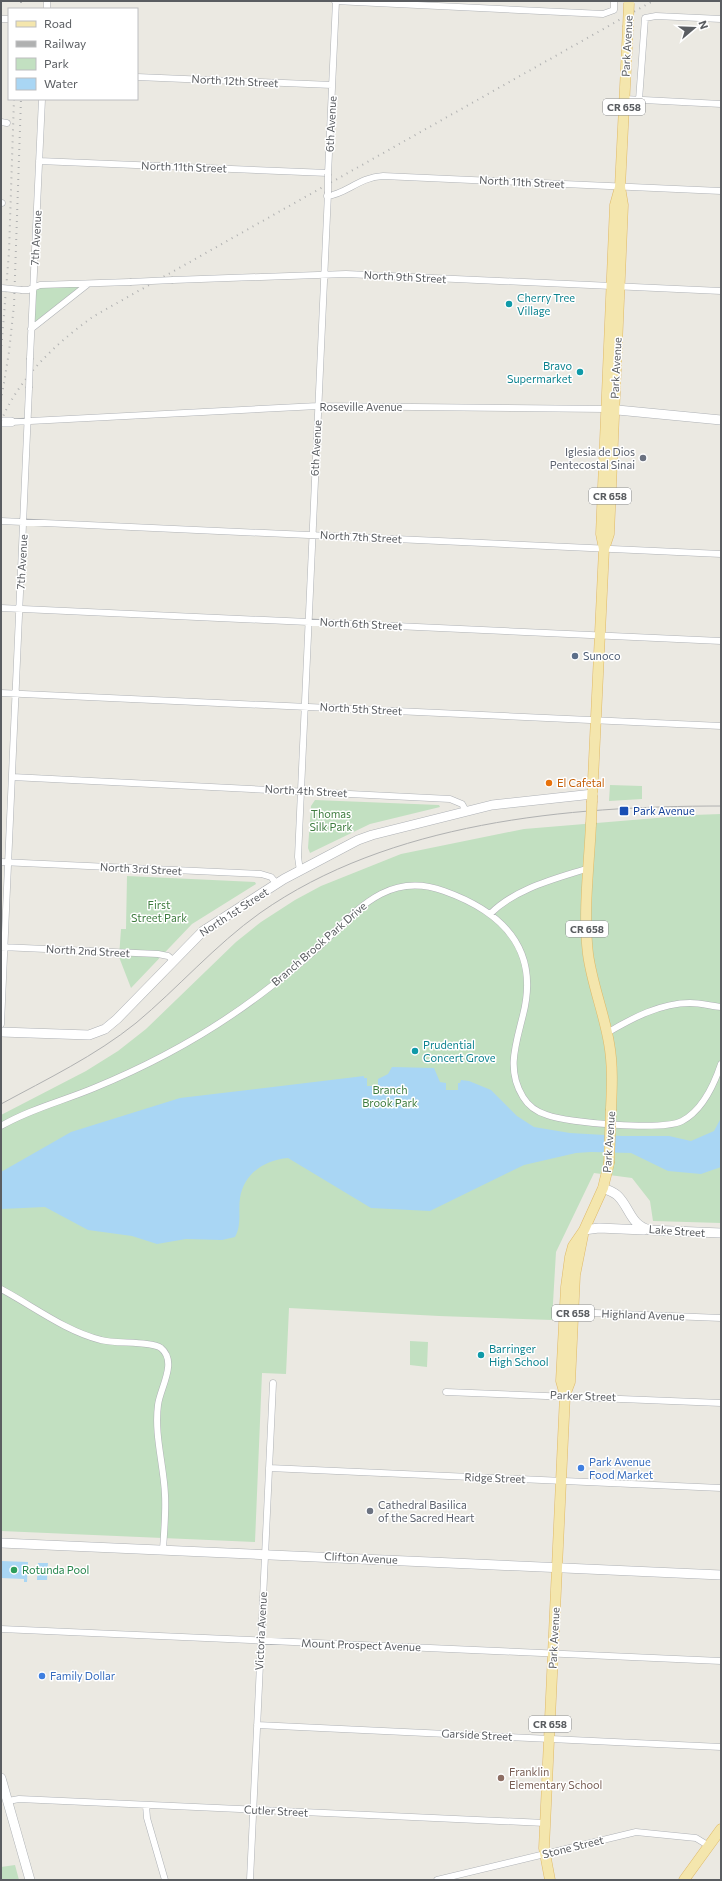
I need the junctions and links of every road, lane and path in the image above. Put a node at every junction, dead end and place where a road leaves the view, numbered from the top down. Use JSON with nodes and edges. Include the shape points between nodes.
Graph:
{"nodes":[{"id":1,"x":336,"y":1,"type":"edge"},
{"id":2,"x":614,"y":1,"type":"edge"},
{"id":3,"x":629,"y":2,"type":"edge"},
{"id":4,"x":721,"y":19,"type":"edge"},
{"id":5,"x":138,"y":77,"type":"edge"},
{"id":6,"x":332,"y":85,"type":"junction"},
{"id":7,"x":624,"y":99,"type":"junction"},
{"id":8,"x":42,"y":100,"type":"edge"},
{"id":9,"x":639,"y":100,"type":"junction"},
{"id":10,"x":721,"y":104,"type":"edge"},
{"id":11,"x":39,"y":161,"type":"junction"},
{"id":12,"x":328,"y":174,"type":"junction"},
{"id":13,"x":620,"y":187,"type":"junction"},
{"id":14,"x":721,"y":191,"type":"edge"},
{"id":15,"x":328,"y":194,"type":"junction"},
{"id":16,"x":324,"y":274,"type":"junction"},
{"id":17,"x":89,"y":284,"type":"junction"},
{"id":18,"x":616,"y":286,"type":"junction"},
{"id":19,"x":34,"y":287,"type":"junction"},
{"id":20,"x":1,"y":288,"type":"edge"},
{"id":21,"x":721,"y":291,"type":"edge"},
{"id":22,"x":31,"y":329,"type":"junction"},
{"id":23,"x":318,"y":406,"type":"junction"},
{"id":24,"x":610,"y":409,"type":"junction"},
{"id":25,"x":721,"y":420,"type":"edge"},
{"id":26,"x":28,"y":421,"type":"junction"},
{"id":27,"x":1,"y":422,"type":"edge"},
{"id":28,"x":11,"y":422,"type":"joint"},
{"id":29,"x":1,"y":521,"type":"edge"},
{"id":30,"x":24,"y":522,"type":"junction"},
{"id":31,"x":312,"y":535,"type":"junction"},
{"id":32,"x":604,"y":549,"type":"junction"},
{"id":33,"x":721,"y":554,"type":"edge"},
{"id":34,"x":1,"y":608,"type":"edge"},
{"id":35,"x":20,"y":609,"type":"junction"},
{"id":36,"x":308,"y":622,"type":"junction"},
{"id":37,"x":600,"y":636,"type":"junction"},
{"id":38,"x":721,"y":641,"type":"edge"},
{"id":39,"x":1,"y":693,"type":"edge"},
{"id":40,"x":16,"y":693,"type":"junction"},
{"id":41,"x":304,"y":707,"type":"junction"},
{"id":42,"x":596,"y":720,"type":"junction"},
{"id":43,"x":721,"y":726,"type":"edge"},
{"id":44,"x":12,"y":777,"type":"junction"},
{"id":45,"x":301,"y":791,"type":"junction"},
{"id":46,"x":593,"y":798,"type":"junction"},
{"id":47,"x":466,"y":811,"type":"junction"},
{"id":48,"x":1,"y":862,"type":"edge"},
{"id":49,"x":8,"y":862,"type":"junction"},
{"id":50,"x":589,"y":868,"type":"junction"},
{"id":51,"x":300,"y":871,"type":"junction"},
{"id":52,"x":277,"y":884,"type":"junction"},
{"id":53,"x":490,"y":914,"type":"junction"},
{"id":54,"x":3,"y":947,"type":"edge"},
{"id":55,"x":173,"y":960,"type":"junction"},
{"id":56,"x":721,"y":1007,"type":"edge"},
{"id":57,"x":1,"y":1024,"type":"edge"},
{"id":58,"x":1,"y":1032,"type":"edge"},
{"id":59,"x":607,"y":1033,"type":"junction"},
{"id":60,"x":721,"y":1064,"type":"edge"},
{"id":61,"x":1,"y":1126,"type":"edge"},
{"id":62,"x":603,"y":1188,"type":"junction"},
{"id":63,"x":584,"y":1230,"type":"junction"},
{"id":64,"x":650,"y":1230,"type":"junction"},
{"id":65,"x":721,"y":1233,"type":"edge"},
{"id":66,"x":1,"y":1289,"type":"edge"},
{"id":67,"x":569,"y":1312,"type":"junction"},
{"id":68,"x":721,"y":1318,"type":"edge"},
{"id":69,"x":273,"y":1383,"type":"dead end"},
{"id":70,"x":446,"y":1392,"type":"dead end"},
{"id":71,"x":565,"y":1396,"type":"junction"},
{"id":72,"x":721,"y":1402,"type":"edge"},
{"id":73,"x":269,"y":1468,"type":"junction"},
{"id":74,"x":561,"y":1480,"type":"junction"},
{"id":75,"x":721,"y":1488,"type":"edge"},
{"id":76,"x":1,"y":1543,"type":"edge"},
{"id":77,"x":163,"y":1550,"type":"junction"},
{"id":78,"x":265,"y":1554,"type":"junction"},
{"id":79,"x":557,"y":1567,"type":"junction"},
{"id":80,"x":721,"y":1575,"type":"edge"},
{"id":81,"x":1,"y":1629,"type":"edge"},
{"id":82,"x":261,"y":1641,"type":"junction"},
{"id":83,"x":553,"y":1654,"type":"junction"},
{"id":84,"x":721,"y":1661,"type":"edge"},
{"id":85,"x":257,"y":1725,"type":"junction"},
{"id":86,"x":549,"y":1738,"type":"junction"},
{"id":87,"x":721,"y":1747,"type":"edge"},
{"id":88,"x":1,"y":1778,"type":"edge"},
{"id":89,"x":3,"y":1791,"type":"edge"},
{"id":90,"x":8,"y":1801,"type":"junction"},
{"id":91,"x":146,"y":1805,"type":"junction"},
{"id":92,"x":253,"y":1810,"type":"junction"},
{"id":93,"x":545,"y":1823,"type":"junction"},
{"id":94,"x":721,"y":1829,"type":"edge"},
{"id":95,"x":709,"y":1846,"type":"junction"},
{"id":96,"x":544,"y":1854,"type":"junction"},
{"id":97,"x":30,"y":1880,"type":"edge"},
{"id":98,"x":165,"y":1880,"type":"edge"},
{"id":99,"x":250,"y":1880,"type":"edge"},
{"id":100,"x":437,"y":1880,"type":"edge"},
{"id":101,"x":550,"y":1880,"type":"edge"},
{"id":102,"x":684,"y":1880,"type":"edge"}],
"edges":[{"from":1,"to":2,"type":"street","name":"Park Avenue","via":[[603,14],[614,10]]},
{"from":1,"to":6,"type":"street","name":"6th Avenue"},
{"from":3,"to":7,"type":"main road","name":"Park Avenue","number":"CR 658","bridge":true},
{"from":4,"to":9,"type":"street","via":[[656,16],[645,18]]},
{"from":5,"to":6,"type":"street","name":"North 12th Street"},
{"from":6,"to":12,"type":"street","name":"6th Avenue"},
{"from":7,"to":9,"type":"street"},
{"from":7,"to":13,"type":"main road","name":"Park Avenue","number":"CR 658"},
{"from":8,"to":11,"type":"street","name":"7th Avenue"},
{"from":9,"to":10,"type":"street"},
{"from":11,"to":12,"type":"street","name":"North 11th Street"},
{"from":11,"to":19,"type":"street","name":"7th Avenue"},
{"from":12,"to":15,"type":"street","name":"6th Avenue","bridge":true},
{"from":13,"to":14,"type":"street","name":"North 11th Street"},
{"from":13,"to":15,"type":"street","name":"North 11th Street","via":[[379,176],[365,179],[336,194]]},
{"from":13,"to":18,"type":"main road","name":"Park Avenue","number":"CR 658","via":[[624,205]]},
{"from":15,"to":16,"type":"street","name":"6th Avenue"},
{"from":16,"to":17,"type":"street","name":"North 9th Street","bridge":true},
{"from":16,"to":18,"type":"street","name":"North 9th Street"},
{"from":16,"to":23,"type":"street","name":"6th Avenue"},
{"from":17,"to":19,"type":"street","name":"North 9th Street"},
{"from":17,"to":22,"type":"street"},
{"from":18,"to":21,"type":"street","name":"North 9th Street"},
{"from":18,"to":24,"type":"main road","name":"Park Avenue","number":"CR 658"},
{"from":19,"to":20,"type":"street","name":"North 9th Street","bridge":true,"via":[[28,290]]},
{"from":19,"to":22,"type":"street","name":"7th Avenue"},
{"from":22,"to":26,"type":"street","name":"7th Avenue","bridge":true},
{"from":23,"to":24,"type":"street","name":"Roseville Avenue"},
{"from":23,"to":26,"type":"street","name":"Roseville Avenue"},
{"from":23,"to":31,"type":"street","name":"6th Avenue"},
{"from":24,"to":25,"type":"main road","name":"Roseville Avenue"},
{"from":24,"to":32,"type":"main road","name":"Park Avenue","number":"CR 658","via":[[601,534]]},
{"from":26,"to":28,"type":"street","name":"Roseville Avenue"},
{"from":26,"to":30,"type":"street","name":"7th Avenue"},
{"from":27,"to":28,"type":"main road","name":"Roseville Avenue"},
{"from":29,"to":30,"type":"street","name":"North 7th Street"},
{"from":30,"to":31,"type":"street","name":"North 7th Street"},
{"from":30,"to":35,"type":"street","name":"7th Avenue"},
{"from":31,"to":32,"type":"street","name":"North 7th Street"},
{"from":31,"to":36,"type":"street","name":"6th Avenue"},
{"from":32,"to":33,"type":"street","name":"North 7th Street"},
{"from":32,"to":37,"type":"main road","name":"Park Avenue","number":"CR 658"},
{"from":34,"to":35,"type":"street","name":"North 6th Street"},
{"from":35,"to":36,"type":"street","name":"North 6th Street"},
{"from":35,"to":40,"type":"street","name":"7th Avenue"},
{"from":36,"to":37,"type":"street","name":"North 6th Street"},
{"from":36,"to":41,"type":"street","name":"6th Avenue"},
{"from":37,"to":38,"type":"street","name":"North 6th Street"},
{"from":37,"to":42,"type":"main road","name":"Park Avenue","number":"CR 658"},
{"from":39,"to":40,"type":"street","name":"North 5th Street"},
{"from":40,"to":41,"type":"street","name":"North 5th Street"},
{"from":40,"to":44,"type":"street","name":"7th Avenue"},
{"from":41,"to":42,"type":"street","name":"North 5th Street"},
{"from":41,"to":45,"type":"street","name":"6th Avenue"},
{"from":42,"to":43,"type":"street","name":"North 5th Street"},
{"from":42,"to":46,"type":"main road","name":"Park Avenue","number":"CR 658"},
{"from":44,"to":45,"type":"street","name":"North 4th Street"},
{"from":44,"to":49,"type":"street","name":"7th Avenue"},
{"from":45,"to":47,"type":"street","name":"North 4th Street","via":[[454,799],[462,804]]},
{"from":45,"to":51,"type":"street","name":"6th Avenue","via":[[298,857]]},
{"from":46,"to":47,"type":"main road","via":[[497,804]]},
{"from":46,"to":50,"type":"main road","name":"Park Avenue","number":"CR 658","bridge":true},
{"from":47,"to":51,"type":"main road","name":"North 1st Street","via":[[367,836]]},
{"from":48,"to":49,"type":"street","name":"North 3rd Street"},
{"from":49,"to":52,"type":"street","name":"North 3rd Street","via":[[261,874],[271,877]]},
{"from":49,"to":54,"type":"street","name":"7th Avenue"},
{"from":50,"to":53,"type":"street","via":[[517,894]]},
{"from":50,"to":59,"type":"main road","name":"Park Avenue","number":"CR 658","via":[[586,925],[588,954]]},
{"from":51,"to":52,"type":"main road","name":"North 1st Street"},
{"from":52,"to":55,"type":"main road","name":"North 1st Street","via":[[207,928]]},
{"from":53,"to":60,"type":"street","name":"Branch Brook Park Drive","via":[[514,938],[523,956],[527,983],[526,1000],[512,1069],[520,1092],[534,1110],[572,1122],[646,1125],[676,1123],[690,1115],[703,1102]]},
{"from":53,"to":61,"type":"street","name":"Branch Brook Park Drive","via":[[469,901],[424,886],[405,886],[386,891],[355,911],[290,971],[217,1025],[140,1068],[95,1088],[28,1112]]},
{"from":54,"to":55,"type":"street","name":"North 2nd Street","via":[[158,954]]},
{"from":54,"to":57,"type":"street","name":"7th Avenue"},
{"from":55,"to":58,"type":"main road","name":"North 1st Street","via":[[118,1019],[101,1031],[84,1035]]},
{"from":56,"to":59,"type":"street","via":[[695,1003],[670,1006],[652,1011]]},
{"from":59,"to":62,"type":"main road","name":"Park Avenue","number":"CR 658","bridge":true,"via":[[612,1074],[609,1163]]},
{"from":62,"to":63,"type":"main road","name":"Park Avenue","number":"CR 658"},
{"from":62,"to":64,"type":"main road","name":"Lake Street","via":[[619,1198],[637,1224]]},
{"from":63,"to":64,"type":"main road"},
{"from":63,"to":67,"type":"main road","name":"Park Avenue","number":"CR 658"},
{"from":64,"to":65,"type":"main road","name":"Lake Street"},
{"from":66,"to":77,"type":"street","via":[[84,1334],[114,1342],[153,1345],[160,1347],[166,1354],[168,1369],[157,1415],[165,1495]]},
{"from":67,"to":68,"type":"street","name":"Highland Avenue"},
{"from":67,"to":71,"type":"main road","name":"Park Avenue","number":"CR 658","via":[[561,1382]]},
{"from":69,"to":73,"type":"street","name":"Victoria Avenue"},
{"from":70,"to":71,"type":"street","name":"Parker Street"},
{"from":71,"to":72,"type":"street","name":"Parker Street"},
{"from":71,"to":74,"type":"main road","name":"Park Avenue","number":"CR 658"},
{"from":73,"to":74,"type":"street","name":"Ridge Street"},
{"from":73,"to":78,"type":"street","name":"Victoria Avenue"},
{"from":74,"to":75,"type":"street","name":"Ridge Street"},
{"from":74,"to":79,"type":"main road","name":"Park Avenue","number":"CR 658"},
{"from":76,"to":77,"type":"main road","name":"Clifton Avenue"},
{"from":77,"to":78,"type":"main road","name":"Clifton Avenue"},
{"from":78,"to":79,"type":"main road","name":"Clifton Avenue"},
{"from":78,"to":82,"type":"street","name":"Victoria Avenue"},
{"from":79,"to":80,"type":"main road","name":"Clifton Avenue"},
{"from":79,"to":83,"type":"main road","name":"Park Avenue","number":"CR 658"},
{"from":81,"to":82,"type":"street","name":"Mount Prospect Avenue"},
{"from":82,"to":83,"type":"street","name":"Mount Prospect Avenue"},
{"from":82,"to":85,"type":"street","name":"Victoria Avenue"},
{"from":83,"to":84,"type":"street","name":"Mount Prospect Avenue"},
{"from":83,"to":86,"type":"main road","name":"Park Avenue","number":"CR 658"},
{"from":85,"to":86,"type":"street","name":"Garside Street"},
{"from":85,"to":92,"type":"street","name":"Victoria Avenue"},
{"from":86,"to":87,"type":"street","name":"Garside Street"},
{"from":86,"to":93,"type":"main road","name":"Park Avenue","number":"CR 658"},
{"from":88,"to":89,"type":"main road"},
{"from":89,"to":90,"type":"main road"},
{"from":90,"to":91,"type":"street","name":"Cutler Street","via":[[19,1799]]},
{"from":90,"to":97,"type":"main road"},
{"from":91,"to":92,"type":"street","name":"Cutler Street"},
{"from":91,"to":98,"type":"street","via":[[147,1818]]},
{"from":92,"to":93,"type":"street","name":"Cutler Street"},
{"from":92,"to":99,"type":"street","name":"Victoria Avenue"},
{"from":93,"to":96,"type":"main road","name":"Park Avenue","number":"CR 658"},
{"from":94,"to":95,"type":"main road"},
{"from":95,"to":96,"type":"street","name":"Stone Street","via":[[696,1838],[636,1832]]},
{"from":95,"to":102,"type":"main road"},
{"from":96,"to":100,"type":"street","name":"Stone Street"},
{"from":96,"to":101,"type":"main road","name":"Park Avenue","number":"CR 658"}]}
